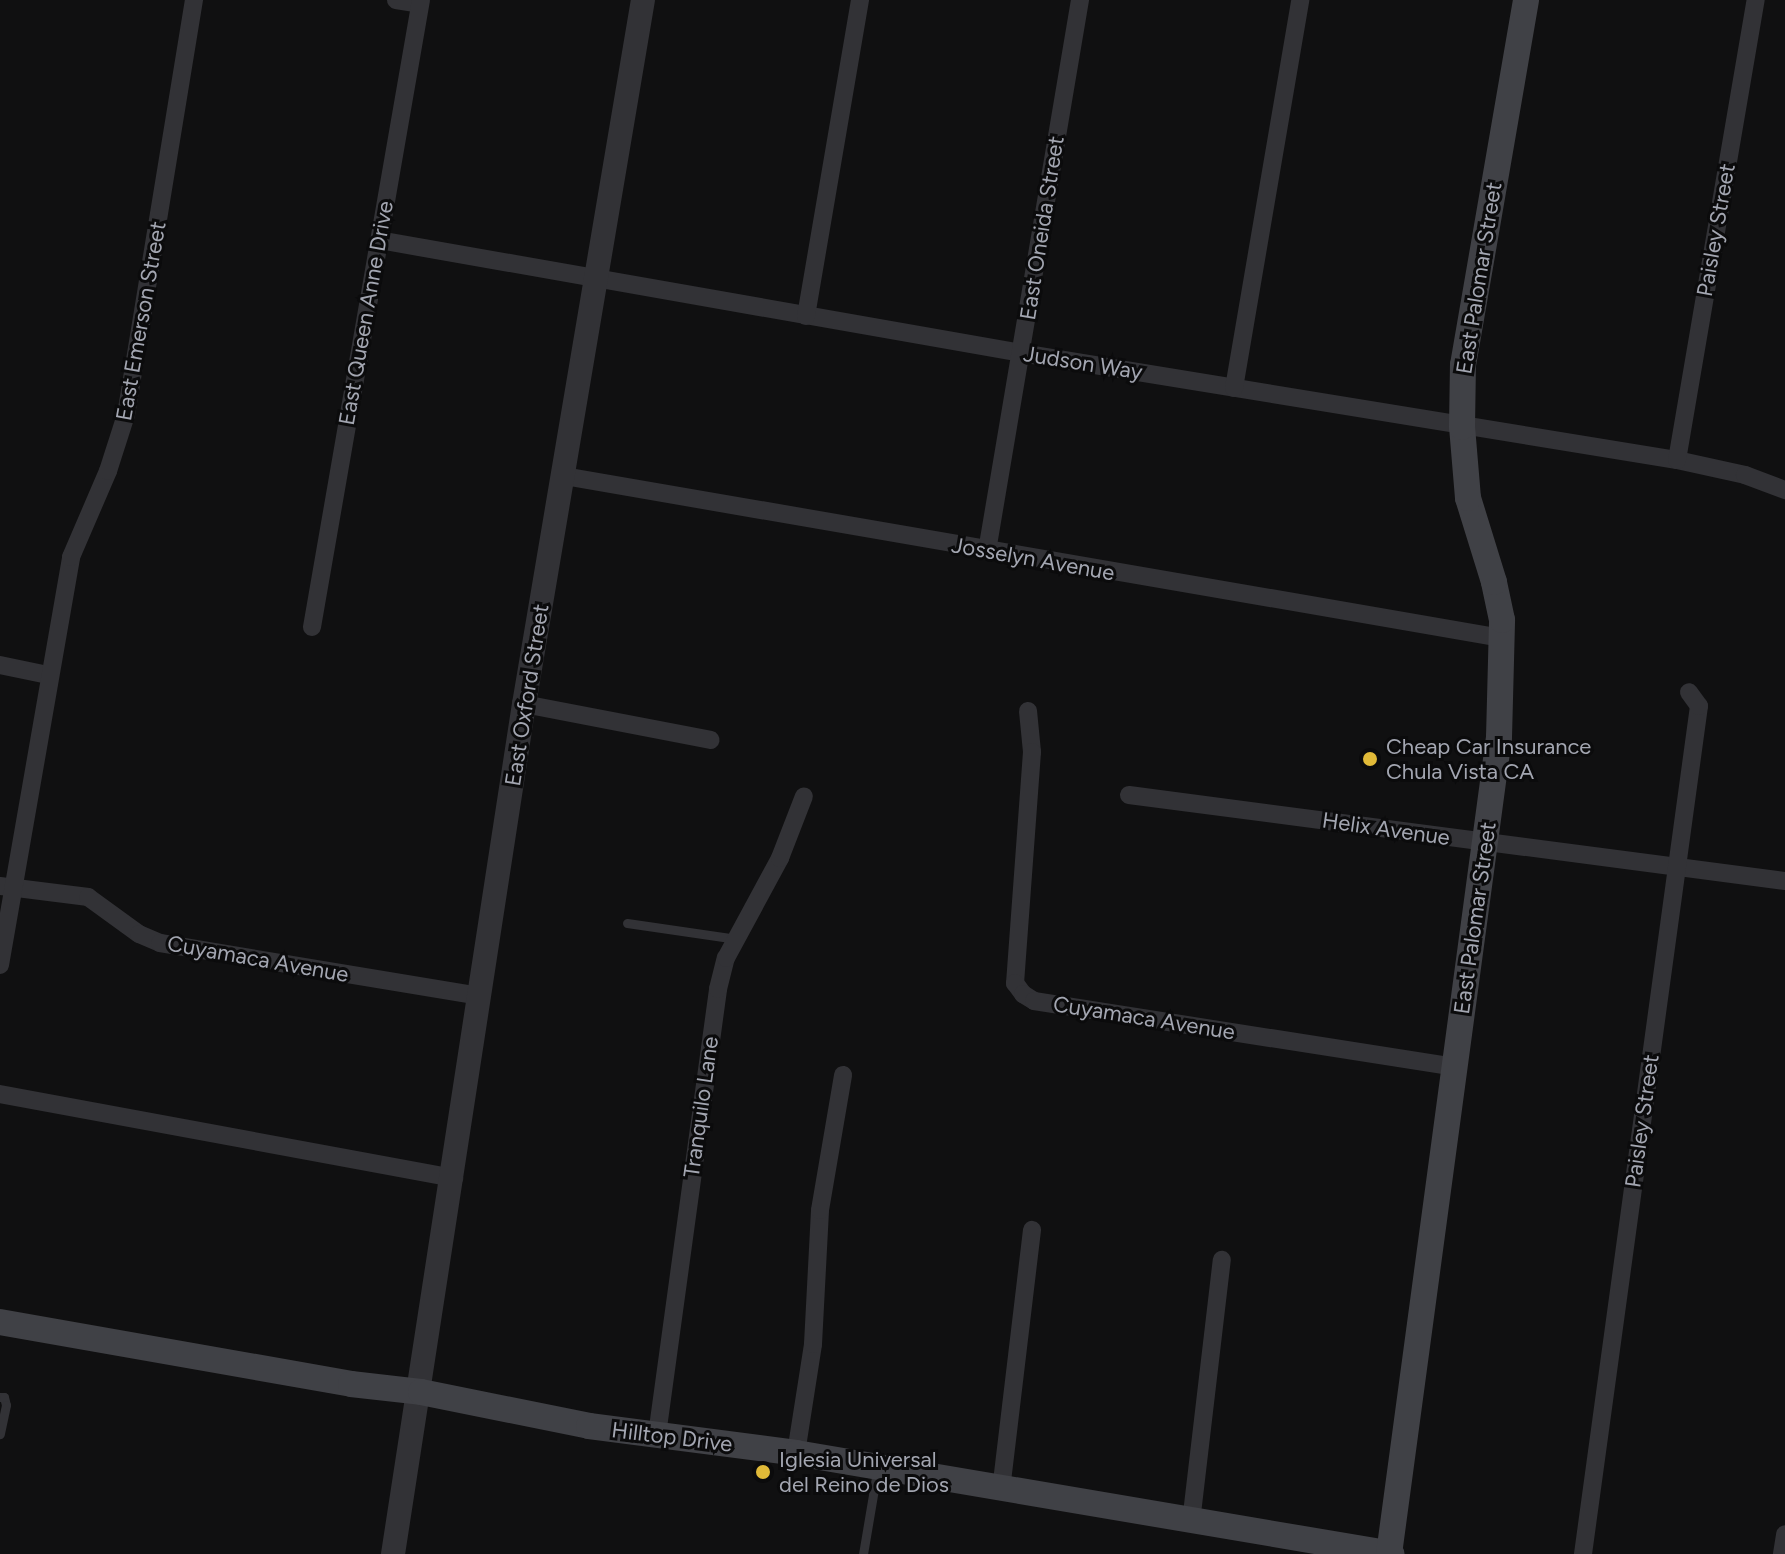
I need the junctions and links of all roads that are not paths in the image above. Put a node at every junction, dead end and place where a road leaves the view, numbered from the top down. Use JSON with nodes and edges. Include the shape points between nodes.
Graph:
{"nodes":[{"id":1,"x":194,"y":0,"type":"edge"},
{"id":2,"x":396,"y":0,"type":"edge"},
{"id":3,"x":643,"y":0,"type":"edge"},
{"id":4,"x":860,"y":0,"type":"edge"},
{"id":5,"x":1080,"y":0,"type":"edge"},
{"id":6,"x":1300,"y":0,"type":"edge"},
{"id":7,"x":1526,"y":0,"type":"edge"},
{"id":8,"x":1756,"y":0,"type":"edge"},
{"id":9,"x":420,"y":2,"type":"edge"},
{"id":10,"x":379,"y":240,"type":"junction"},
{"id":11,"x":597,"y":279,"type":"junction"},
{"id":12,"x":806,"y":316,"type":"junction"},
{"id":13,"x":1021,"y":353,"type":"junction"},
{"id":14,"x":1234,"y":388,"type":"junction"},
{"id":15,"x":1462,"y":427,"type":"junction"},
{"id":16,"x":1677,"y":460,"type":"junction"},
{"id":17,"x":564,"y":476,"type":"junction"},
{"id":18,"x":1785,"y":490,"type":"edge"},
{"id":19,"x":987,"y":551,"type":"junction"},
{"id":20,"x":312,"y":627,"type":"dead end"},
{"id":21,"x":1502,"y":638,"type":"junction"},
{"id":22,"x":0,"y":665,"type":"edge"},
{"id":23,"x":48,"y":675,"type":"junction"},
{"id":24,"x":1689,"y":692,"type":"dead end"},
{"id":25,"x":524,"y":704,"type":"junction"},
{"id":26,"x":1028,"y":711,"type":"dead end"},
{"id":27,"x":711,"y":740,"type":"dead end"},
{"id":28,"x":1129,"y":795,"type":"dead end"},
{"id":29,"x":804,"y":796,"type":"dead end"},
{"id":30,"x":1487,"y":840,"type":"junction"},
{"id":31,"x":1677,"y":868,"type":"junction"},
{"id":32,"x":1785,"y":881,"type":"edge"},
{"id":33,"x":6,"y":888,"type":"edge"},
{"id":34,"x":627,"y":923,"type":"dead end"},
{"id":35,"x":737,"y":939,"type":"junction"},
{"id":36,"x":0,"y":965,"type":"edge"},
{"id":37,"x":481,"y":996,"type":"junction"},
{"id":38,"x":1455,"y":1067,"type":"junction"},
{"id":39,"x":843,"y":1075,"type":"dead end"},
{"id":40,"x":0,"y":1094,"type":"edge"},
{"id":41,"x":454,"y":1178,"type":"junction"},
{"id":42,"x":1032,"y":1230,"type":"dead end"},
{"id":43,"x":1222,"y":1260,"type":"dead end"},
{"id":44,"x":0,"y":1322,"type":"edge"},
{"id":45,"x":421,"y":1392,"type":"junction"},
{"id":46,"x":0,"y":1397,"type":"edge"},
{"id":47,"x":0,"y":1434,"type":"edge"},
{"id":48,"x":657,"y":1435,"type":"junction"},
{"id":49,"x":796,"y":1453,"type":"junction"},
{"id":50,"x":878,"y":1468,"type":"junction"},
{"id":51,"x":1001,"y":1490,"type":"junction"},
{"id":52,"x":1191,"y":1522,"type":"junction"},
{"id":53,"x":1785,"y":1534,"type":"edge"},
{"id":54,"x":393,"y":1554,"type":"edge"},
{"id":55,"x":863,"y":1554,"type":"edge"},
{"id":56,"x":1390,"y":1554,"type":"edge"},
{"id":57,"x":1583,"y":1554,"type":"edge"},
{"id":58,"x":1782,"y":1554,"type":"edge"}],
"edges":[{"from":1,"to":23,"type":"street","name":"East Emerson Street","via":[[126,415],[71,557]]},
{"from":2,"to":9,"type":"street"},
{"from":3,"to":11,"type":"street","name":"East Oxford Street"},
{"from":4,"to":12,"type":"street"},
{"from":5,"to":13,"type":"street","name":"East Oneida Street"},
{"from":6,"to":14,"type":"street"},
{"from":7,"to":15,"type":"main road","name":"East Palomar Street","via":[[1463,365]]},
{"from":8,"to":16,"type":"street","name":"Paisley Street"},
{"from":9,"to":10,"type":"street","name":"East Queen Anne Drive"},
{"from":10,"to":11,"type":"street","name":"Judson Way"},
{"from":10,"to":20,"type":"street","name":"East Queen Anne Drive"},
{"from":11,"to":12,"type":"street","name":"Judson Way"},
{"from":11,"to":17,"type":"street","name":"East Oxford Street"},
{"from":12,"to":13,"type":"street","name":"Judson Way"},
{"from":13,"to":14,"type":"street","name":"Judson Way"},
{"from":13,"to":19,"type":"street","name":"East Oneida Street"},
{"from":14,"to":15,"type":"street","name":"Judson Way"},
{"from":15,"to":16,"type":"street","name":"Judson Way"},
{"from":15,"to":21,"type":"main road","name":"East Palomar Street","via":[[1468,498],[1494,582]]},
{"from":16,"to":18,"type":"street","name":"Judson Way"},
{"from":17,"to":19,"type":"street","name":"Josselyn Avenue"},
{"from":17,"to":25,"type":"street","name":"East Oxford Street"},
{"from":19,"to":21,"type":"street","name":"Josselyn Avenue"},
{"from":21,"to":30,"type":"main road","name":"East Palomar Street","via":[[1499,737]]},
{"from":22,"to":23,"type":"street"},
{"from":23,"to":33,"type":"street","name":"East Emerson Street"},
{"from":24,"to":31,"type":"street","name":"Paisley Street","via":[[1699,706]]},
{"from":25,"to":27,"type":"street"},
{"from":25,"to":37,"type":"street","name":"East Oxford Street"},
{"from":26,"to":38,"type":"street","name":"Cuyamaca Avenue","via":[[1032,752],[1015,983],[1023,994],[1034,1001]]},
{"from":28,"to":30,"type":"street","name":"Helix Avenue"},
{"from":29,"to":35,"type":"street","name":"Tranquilo Lane","via":[[780,858]]},
{"from":30,"to":31,"type":"street","name":"Helix Avenue"},
{"from":30,"to":38,"type":"main road","name":"East Palomar Street"},
{"from":31,"to":32,"type":"street","name":"Helix Avenue"},
{"from":31,"to":57,"type":"street","name":"Paisley Street"},
{"from":33,"to":36,"type":"street","name":"East Emerson Street"},
{"from":33,"to":37,"type":"street","name":"Cuyamaca Avenue","via":[[88,897],[160,943]]},
{"from":34,"to":35,"type":"lane"},
{"from":35,"to":48,"type":"street","name":"Tranquilo Lane","via":[[718,989]]},
{"from":37,"to":41,"type":"street","name":"East Oxford Street"},
{"from":38,"to":56,"type":"main road","name":"East Palomar Street"},
{"from":39,"to":49,"type":"street","via":[[820,1210],[813,1344]]},
{"from":40,"to":41,"type":"street"},
{"from":41,"to":45,"type":"street","name":"East Oxford Street"},
{"from":42,"to":51,"type":"street"},
{"from":43,"to":52,"type":"street"},
{"from":44,"to":45,"type":"main road","name":"Hilltop Drive"},
{"from":45,"to":48,"type":"main road","name":"Hilltop Drive"},
{"from":45,"to":54,"type":"street","name":"East Oxford Street"},
{"from":46,"to":47,"type":"lane","via":[[6,1405]]},
{"from":48,"to":49,"type":"main road","name":"Hilltop Drive"},
{"from":49,"to":50,"type":"main road","name":"Hilltop Drive"},
{"from":50,"to":51,"type":"main road","name":"Hilltop Drive"},
{"from":50,"to":55,"type":"lane"},
{"from":51,"to":52,"type":"main road","name":"Hilltop Drive"},
{"from":52,"to":56,"type":"main road","name":"Hilltop Drive"},
{"from":53,"to":58,"type":"street"}]}
